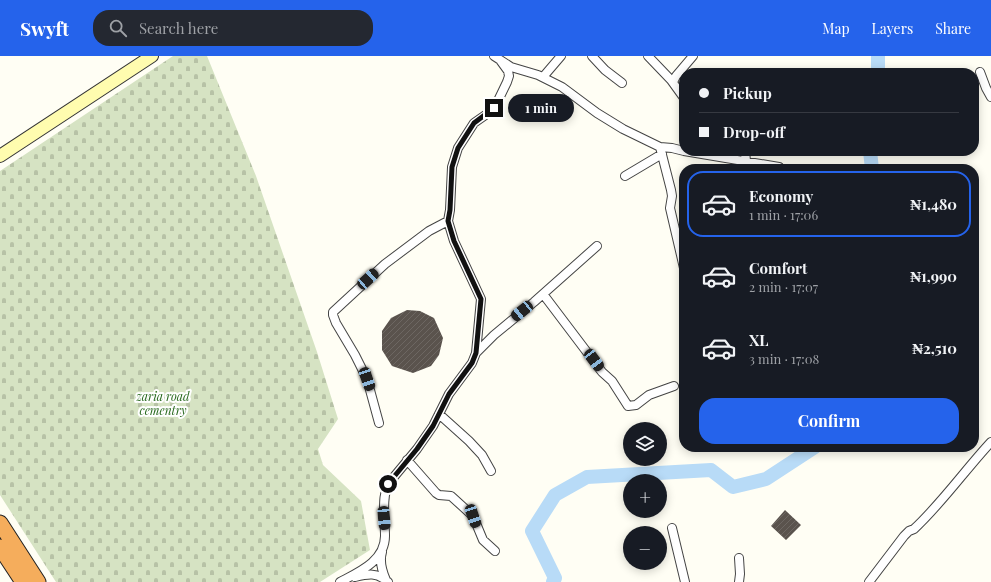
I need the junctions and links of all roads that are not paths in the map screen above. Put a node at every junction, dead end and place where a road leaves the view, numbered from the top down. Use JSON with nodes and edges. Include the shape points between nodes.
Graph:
{"nodes":[{"id":1,"x":152,"y":56,"type":"edge"},
{"id":2,"x":561,"y":56,"type":"edge"},
{"id":3,"x":592,"y":56,"type":"edge"},
{"id":4,"x":648,"y":56,"type":"edge"},
{"id":5,"x":693,"y":56,"type":"edge"},
{"id":6,"x":497,"y":58,"type":"edge"},
{"id":7,"x":683,"y":68,"type":"edge"},
{"id":8,"x":679,"y":72,"type":"edge"},
{"id":9,"x":980,"y":72,"type":"dead end"},
{"id":10,"x":543,"y":78,"type":"junction"},
{"id":11,"x":673,"y":82,"type":"junction"},
{"id":12,"x":622,"y":83,"type":"dead end"},
{"id":13,"x":679,"y":91,"type":"edge"},
{"id":14,"x":991,"y":97,"type":"edge"},
{"id":15,"x":679,"y":150,"type":"edge"},
{"id":16,"x":661,"y":151,"type":"junction"},
{"id":17,"x":0,"y":156,"type":"edge"},
{"id":18,"x":720,"y":156,"type":"edge"},
{"id":19,"x":746,"y":156,"type":"edge"},
{"id":20,"x":746,"y":161,"type":"junction"},
{"id":21,"x":762,"y":164,"type":"edge"},
{"id":22,"x":625,"y":176,"type":"dead end"},
{"id":23,"x":448,"y":221,"type":"junction"},
{"id":24,"x":597,"y":246,"type":"dead end"},
{"id":25,"x":679,"y":247,"type":"edge"},
{"id":26,"x":543,"y":294,"type":"junction"},
{"id":27,"x":476,"y":353,"type":"junction"},
{"id":28,"x":674,"y":386,"type":"dead end"},
{"id":29,"x":439,"y":414,"type":"junction"},
{"id":30,"x":379,"y":423,"type":"dead end"},
{"id":31,"x":991,"y":442,"type":"edge"},
{"id":32,"x":407,"y":460,"type":"junction"},
{"id":33,"x":491,"y":471,"type":"dead end"},
{"id":34,"x":0,"y":523,"type":"edge"},
{"id":35,"x":672,"y":528,"type":"dead end"},
{"id":36,"x":384,"y":546,"type":"junction"},
{"id":37,"x":0,"y":547,"type":"edge"},
{"id":38,"x":495,"y":551,"type":"dead end"},
{"id":39,"x":739,"y":558,"type":"dead end"},
{"id":40,"x":343,"y":580,"type":"edge"},
{"id":41,"x":23,"y":582,"type":"edge"},
{"id":42,"x":38,"y":582,"type":"edge"},
{"id":43,"x":388,"y":582,"type":"edge"},
{"id":44,"x":684,"y":582,"type":"edge"},
{"id":45,"x":739,"y":582,"type":"edge"},
{"id":46,"x":869,"y":582,"type":"edge"}],
"edges":[{"from":1,"to":17,"type":"street"},
{"from":2,"to":10,"type":"street"},
{"from":3,"to":12,"type":"street"},
{"from":4,"to":11,"type":"street"},
{"from":5,"to":7,"type":"street"},
{"from":6,"to":10,"type":"street","via":[[511,67]]},
{"from":6,"to":23,"type":"street","via":[[509,76],[494,108],[474,123],[458,148],[452,167]]},
{"from":8,"to":11,"type":"street"},
{"from":9,"to":14,"type":"street"},
{"from":10,"to":16,"type":"street","via":[[562,87],[623,130]]},
{"from":11,"to":13,"type":"street"},
{"from":15,"to":16,"type":"street","via":[[672,148]]},
{"from":16,"to":22,"type":"street"},
{"from":16,"to":25,"type":"street","via":[[671,190],[670,208]]},
{"from":18,"to":20,"type":"street"},
{"from":19,"to":20,"type":"street"},
{"from":20,"to":21,"type":"street"},
{"from":23,"to":27,"type":"street","via":[[454,241],[481,299]]},
{"from":23,"to":30,"type":"street","via":[[429,231],[385,264],[333,312],[336,323],[367,379]]},
{"from":24,"to":26,"type":"street"},
{"from":26,"to":27,"type":"street"},
{"from":26,"to":28,"type":"street","via":[[602,372],[612,381],[628,406],[636,406],[649,395]]},
{"from":27,"to":29,"type":"street"},
{"from":29,"to":32,"type":"street"},
{"from":29,"to":33,"type":"street","via":[[482,455]]},
{"from":31,"to":46,"type":"street","via":[[940,502],[904,536]]},
{"from":32,"to":36,"type":"street","via":[[385,490]]},
{"from":32,"to":38,"type":"street","via":[[436,493],[451,496],[473,516],[483,540]]},
{"from":34,"to":42,"type":"highway"},
{"from":35,"to":44,"type":"street"},
{"from":36,"to":40,"type":"street","via":[[379,557],[358,573]]},
{"from":36,"to":43,"type":"street","via":[[381,557],[382,570]]},
{"from":37,"to":41,"type":"highway"},
{"from":39,"to":45,"type":"street"},
{"from":40,"to":43,"type":"street","via":[[362,575],[377,575]]}]}
